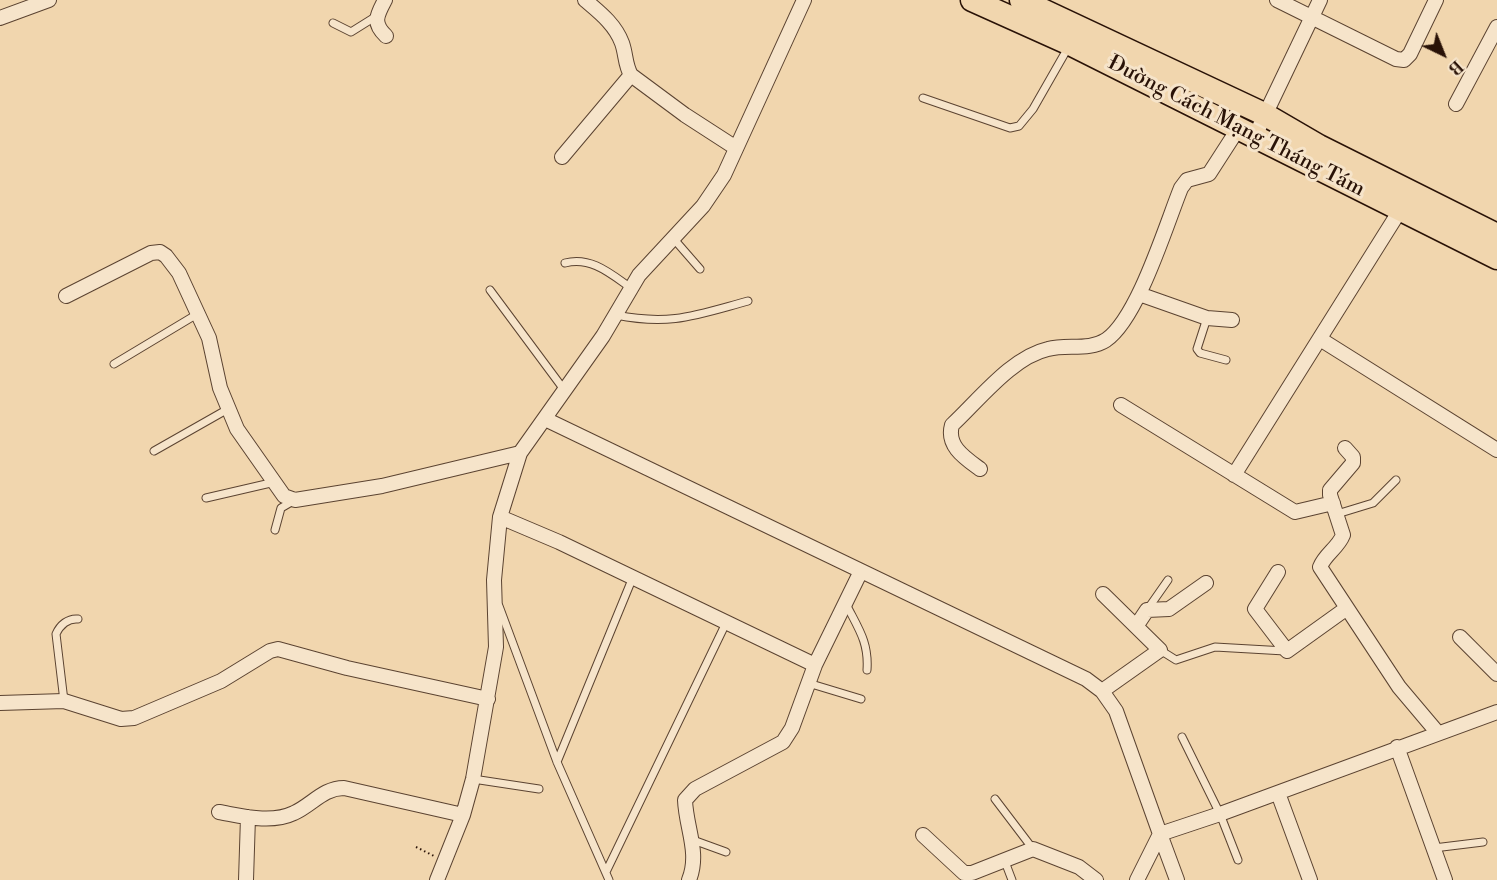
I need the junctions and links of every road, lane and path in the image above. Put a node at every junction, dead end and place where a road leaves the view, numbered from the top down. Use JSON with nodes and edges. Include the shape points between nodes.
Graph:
{"nodes":[{"id":1,"x":49,"y":0,"type":"edge"},
{"id":2,"x":385,"y":0,"type":"edge"},
{"id":3,"x":585,"y":0,"type":"edge"},
{"id":4,"x":804,"y":0,"type":"edge"},
{"id":5,"x":972,"y":0,"type":"edge"},
{"id":6,"x":1021,"y":0,"type":"edge"},
{"id":7,"x":1277,"y":0,"type":"edge"},
{"id":8,"x":1320,"y":0,"type":"edge"},
{"id":9,"x":1436,"y":0,"type":"edge"},
{"id":10,"x":1311,"y":16,"type":"junction"},
{"id":11,"x":375,"y":17,"type":"junction"},
{"id":12,"x":0,"y":18,"type":"edge"},
{"id":13,"x":333,"y":23,"type":"dead end"},
{"id":14,"x":1497,"y":27,"type":"edge"},
{"id":15,"x":1074,"y":35,"type":"junction"},
{"id":16,"x":386,"y":36,"type":"dead end"},
{"id":17,"x":631,"y":75,"type":"junction"},
{"id":18,"x":923,"y":98,"type":"dead end"},
{"id":19,"x":1456,"y":104,"type":"dead end"},
{"id":20,"x":1264,"y":114,"type":"junction"},
{"id":21,"x":1246,"y":132,"type":"junction"},
{"id":22,"x":736,"y":148,"type":"junction"},
{"id":23,"x":562,"y":157,"type":"dead end"},
{"id":24,"x":1406,"y":201,"type":"junction"},
{"id":25,"x":1497,"y":235,"type":"edge"},
{"id":26,"x":673,"y":238,"type":"junction"},
{"id":27,"x":1497,"y":258,"type":"edge"},
{"id":28,"x":566,"y":263,"type":"dead end"},
{"id":29,"x":700,"y":269,"type":"dead end"},
{"id":30,"x":631,"y":288,"type":"junction"},
{"id":31,"x":490,"y":290,"type":"dead end"},
{"id":32,"x":1139,"y":294,"type":"junction"},
{"id":33,"x":66,"y":296,"type":"dead end"},
{"id":34,"x":748,"y":301,"type":"dead end"},
{"id":35,"x":199,"y":313,"type":"junction"},
{"id":36,"x":615,"y":315,"type":"junction"},
{"id":37,"x":1207,"y":318,"type":"junction"},
{"id":38,"x":1232,"y":320,"type":"dead end"},
{"id":39,"x":1320,"y":339,"type":"junction"},
{"id":40,"x":1226,"y":360,"type":"dead end"},
{"id":41,"x":114,"y":364,"type":"dead end"},
{"id":42,"x":565,"y":391,"type":"junction"},
{"id":43,"x":1121,"y":405,"type":"dead end"},
{"id":44,"x":228,"y":409,"type":"junction"},
{"id":45,"x":545,"y":419,"type":"junction"},
{"id":46,"x":1345,"y":448,"type":"dead end"},
{"id":47,"x":1497,"y":450,"type":"edge"},
{"id":48,"x":154,"y":451,"type":"dead end"},
{"id":49,"x":520,"y":453,"type":"junction"},
{"id":50,"x":980,"y":469,"type":"dead end"},
{"id":51,"x":1234,"y":475,"type":"junction"},
{"id":52,"x":1396,"y":480,"type":"dead end"},
{"id":53,"x":275,"y":482,"type":"junction"},
{"id":54,"x":206,"y":498,"type":"dead end"},
{"id":55,"x":295,"y":500,"type":"junction"},
{"id":56,"x":1335,"y":508,"type":"junction"},
{"id":57,"x":500,"y":517,"type":"junction"},
{"id":58,"x":275,"y":530,"type":"dead end"},
{"id":59,"x":861,"y":572,"type":"junction"},
{"id":60,"x":1278,"y":572,"type":"dead end"},
{"id":61,"x":633,"y":577,"type":"junction"},
{"id":62,"x":1168,"y":580,"type":"dead end"},
{"id":63,"x":1206,"y":583,"type":"dead end"},
{"id":64,"x":1103,"y":594,"type":"dead end"},
{"id":65,"x":494,"y":596,"type":"junction"},
{"id":66,"x":846,"y":604,"type":"junction"},
{"id":67,"x":1347,"y":608,"type":"junction"},
{"id":68,"x":1147,"y":610,"type":"junction"},
{"id":69,"x":78,"y":619,"type":"dead end"},
{"id":70,"x":726,"y":623,"type":"junction"},
{"id":71,"x":1137,"y":625,"type":"junction"},
{"id":72,"x":1460,"y":637,"type":"dead end"},
{"id":73,"x":1160,"y":650,"type":"junction"},
{"id":74,"x":1287,"y":651,"type":"junction"},
{"id":75,"x":815,"y":665,"type":"junction"},
{"id":76,"x":867,"y":670,"type":"dead end"},
{"id":77,"x":1497,"y":674,"type":"edge"},
{"id":78,"x":808,"y":683,"type":"junction"},
{"id":79,"x":1102,"y":691,"type":"junction"},
{"id":80,"x":488,"y":699,"type":"junction"},
{"id":81,"x":861,"y":699,"type":"dead end"},
{"id":82,"x":64,"y":700,"type":"junction"},
{"id":83,"x":0,"y":703,"type":"edge"},
{"id":84,"x":1497,"y":712,"type":"edge"},
{"id":85,"x":1437,"y":732,"type":"junction"},
{"id":86,"x":1182,"y":737,"type":"dead end"},
{"id":87,"x":1397,"y":747,"type":"junction"},
{"id":88,"x":557,"y":762,"type":"junction"},
{"id":89,"x":473,"y":779,"type":"junction"},
{"id":90,"x":539,"y":789,"type":"dead end"},
{"id":91,"x":1278,"y":793,"type":"junction"},
{"id":92,"x":994,"y":799,"type":"dead end"},
{"id":93,"x":219,"y":812,"type":"dead end"},
{"id":94,"x":1220,"y":814,"type":"junction"},
{"id":95,"x":463,"y":815,"type":"junction"},
{"id":96,"x":248,"y":817,"type":"junction"},
{"id":97,"x":1160,"y":834,"type":"junction"},
{"id":98,"x":923,"y":835,"type":"dead end"},
{"id":99,"x":693,"y":840,"type":"junction"},
{"id":100,"x":1483,"y":842,"type":"dead end"},
{"id":101,"x":416,"y":847,"type":"dead end"},
{"id":102,"x":1434,"y":848,"type":"junction"},
{"id":103,"x":1033,"y":849,"type":"junction"},
{"id":104,"x":726,"y":852,"type":"dead end"},
{"id":105,"x":1004,"y":859,"type":"junction"},
{"id":106,"x":445,"y":860,"type":"junction"},
{"id":107,"x":1238,"y":860,"type":"dead end"},
{"id":108,"x":606,"y":872,"type":"junction"},
{"id":109,"x":246,"y":880,"type":"edge"},
{"id":110,"x":437,"y":880,"type":"edge"},
{"id":111,"x":609,"y":880,"type":"edge"},
{"id":112,"x":688,"y":880,"type":"edge"},
{"id":113,"x":1012,"y":880,"type":"edge"},
{"id":114,"x":1096,"y":880,"type":"edge"},
{"id":115,"x":1137,"y":880,"type":"edge"},
{"id":116,"x":1176,"y":880,"type":"edge"},
{"id":117,"x":1310,"y":880,"type":"edge"},
{"id":118,"x":1445,"y":880,"type":"edge"}],
"edges":[{"from":1,"to":12,"type":"street"},
{"from":2,"to":11,"type":"street"},
{"from":3,"to":17,"type":"street","via":[[607,19],[622,42]]},
{"from":4,"to":22,"type":"street"},
{"from":5,"to":15,"type":"main road","name":"Đường Cách Mạng Tháng Tám"},
{"from":6,"to":15,"type":"main road","name":"Đường Cách Mạng Tháng Tám"},
{"from":7,"to":10,"type":"street"},
{"from":8,"to":10,"type":"street"},
{"from":9,"to":10,"type":"street","via":[[1404,60]]},
{"from":10,"to":20,"type":"street"},
{"from":11,"to":13,"type":"lane","via":[[351,32]]},
{"from":11,"to":16,"type":"street","via":[[377,28]]},
{"from":14,"to":19,"type":"street"},
{"from":15,"to":18,"type":"lane","via":[[1033,110],[1019,126],[1010,128]]},
{"from":15,"to":20,"type":"main road","name":"Đường Cách Mạng Tháng Tám"},
{"from":15,"to":21,"type":"main road","name":"Đường Cách Mạng Tháng Tám"},
{"from":17,"to":22,"type":"street"},
{"from":17,"to":23,"type":"street"},
{"from":20,"to":21,"type":"street"},
{"from":20,"to":24,"type":"main road","name":"Đường Cách Mạng Tháng Tám"},
{"from":21,"to":24,"type":"main road","name":"Đường Cách Mạng Tháng Tám"},
{"from":21,"to":32,"type":"street","via":[[1209,174],[1187,180],[1181,188]]},
{"from":22,"to":26,"type":"street","via":[[703,206]]},
{"from":24,"to":25,"type":"main road","name":"Đường Cách Mạng Tháng Tám"},
{"from":24,"to":27,"type":"main road","name":"Đường Cách Mạng Tháng Tám"},
{"from":24,"to":39,"type":"street"},
{"from":26,"to":29,"type":"lane"},
{"from":26,"to":30,"type":"street"},
{"from":28,"to":30,"type":"lane","via":[[579,260],[600,267]]},
{"from":30,"to":36,"type":"street"},
{"from":31,"to":42,"type":"lane"},
{"from":32,"to":37,"type":"street"},
{"from":32,"to":50,"type":"street","via":[[1109,338],[1095,345],[1048,349],[1022,359],[952,425],[952,443]]},
{"from":33,"to":35,"type":"street","via":[[160,252],[179,273]]},
{"from":34,"to":36,"type":"lane","via":[[681,319],[647,321]]},
{"from":35,"to":41,"type":"lane"},
{"from":35,"to":44,"type":"street"},
{"from":36,"to":42,"type":"street"},
{"from":37,"to":38,"type":"street"},
{"from":37,"to":40,"type":"lane","via":[[1197,349]]},
{"from":39,"to":47,"type":"street"},
{"from":39,"to":51,"type":"street"},
{"from":42,"to":45,"type":"street"},
{"from":43,"to":51,"type":"street"},
{"from":44,"to":48,"type":"lane"},
{"from":44,"to":53,"type":"street","via":[[237,429]]},
{"from":45,"to":49,"type":"street"},
{"from":45,"to":59,"type":"street"},
{"from":46,"to":56,"type":"street","via":[[1353,463],[1330,490]]},
{"from":49,"to":55,"type":"street","via":[[382,486]]},
{"from":49,"to":57,"type":"street"},
{"from":51,"to":56,"type":"street","via":[[1295,512]]},
{"from":52,"to":56,"type":"lane","via":[[1373,503]]},
{"from":53,"to":54,"type":"lane"},
{"from":53,"to":55,"type":"street","via":[[284,496]]},
{"from":55,"to":58,"type":"lane","via":[[281,508]]},
{"from":56,"to":67,"type":"street","via":[[1343,536],[1320,567]]},
{"from":57,"to":61,"type":"street"},
{"from":57,"to":65,"type":"street"},
{"from":59,"to":66,"type":"street"},
{"from":59,"to":79,"type":"street","via":[[1086,679]]},
{"from":60,"to":74,"type":"street","via":[[1255,609]]},
{"from":61,"to":70,"type":"street"},
{"from":61,"to":88,"type":"lane"},
{"from":62,"to":68,"type":"lane"},
{"from":63,"to":68,"type":"street","via":[[1169,609]]},
{"from":64,"to":71,"type":"street"},
{"from":65,"to":80,"type":"street","via":[[496,648]]},
{"from":65,"to":88,"type":"lane"},
{"from":66,"to":75,"type":"street"},
{"from":66,"to":76,"type":"lane","via":[[866,642]]},
{"from":67,"to":74,"type":"street"},
{"from":67,"to":85,"type":"street","via":[[1399,687]]},
{"from":68,"to":71,"type":"street"},
{"from":69,"to":82,"type":"lane","via":[[64,623],[56,634]]},
{"from":70,"to":75,"type":"street"},
{"from":70,"to":108,"type":"lane"},
{"from":71,"to":73,"type":"street"},
{"from":72,"to":77,"type":"street"},
{"from":73,"to":74,"type":"lane","via":[[1176,660],[1215,647]]},
{"from":73,"to":79,"type":"street"},
{"from":75,"to":78,"type":"street"},
{"from":78,"to":81,"type":"lane"},
{"from":78,"to":99,"type":"street","via":[[783,742],[695,789],[685,800]]},
{"from":79,"to":97,"type":"street","via":[[1116,711]]},
{"from":80,"to":82,"type":"street","via":[[278,649],[221,681],[134,718],[121,719]]},
{"from":80,"to":89,"type":"street"},
{"from":82,"to":83,"type":"street"},
{"from":84,"to":85,"type":"street"},
{"from":85,"to":87,"type":"street"},
{"from":86,"to":94,"type":"lane"},
{"from":87,"to":91,"type":"street"},
{"from":87,"to":102,"type":"street"},
{"from":88,"to":108,"type":"lane"},
{"from":89,"to":90,"type":"lane"},
{"from":89,"to":95,"type":"street"},
{"from":91,"to":94,"type":"street"},
{"from":91,"to":117,"type":"street"},
{"from":92,"to":103,"type":"lane"},
{"from":93,"to":96,"type":"street"},
{"from":94,"to":97,"type":"street"},
{"from":94,"to":107,"type":"lane"},
{"from":95,"to":96,"type":"street","via":[[334,788],[292,814]]},
{"from":95,"to":106,"type":"street"},
{"from":96,"to":109,"type":"street"},
{"from":97,"to":115,"type":"street"},
{"from":97,"to":116,"type":"street"},
{"from":98,"to":105,"type":"street","via":[[964,873]]},
{"from":99,"to":104,"type":"lane"},
{"from":99,"to":112,"type":"street"},
{"from":100,"to":102,"type":"lane"},
{"from":101,"to":106,"type":"path"},
{"from":102,"to":118,"type":"street"},
{"from":103,"to":105,"type":"street"},
{"from":103,"to":114,"type":"street","via":[[1079,867]]},
{"from":105,"to":113,"type":"lane"},
{"from":106,"to":110,"type":"street"},
{"from":108,"to":111,"type":"lane"}]}
